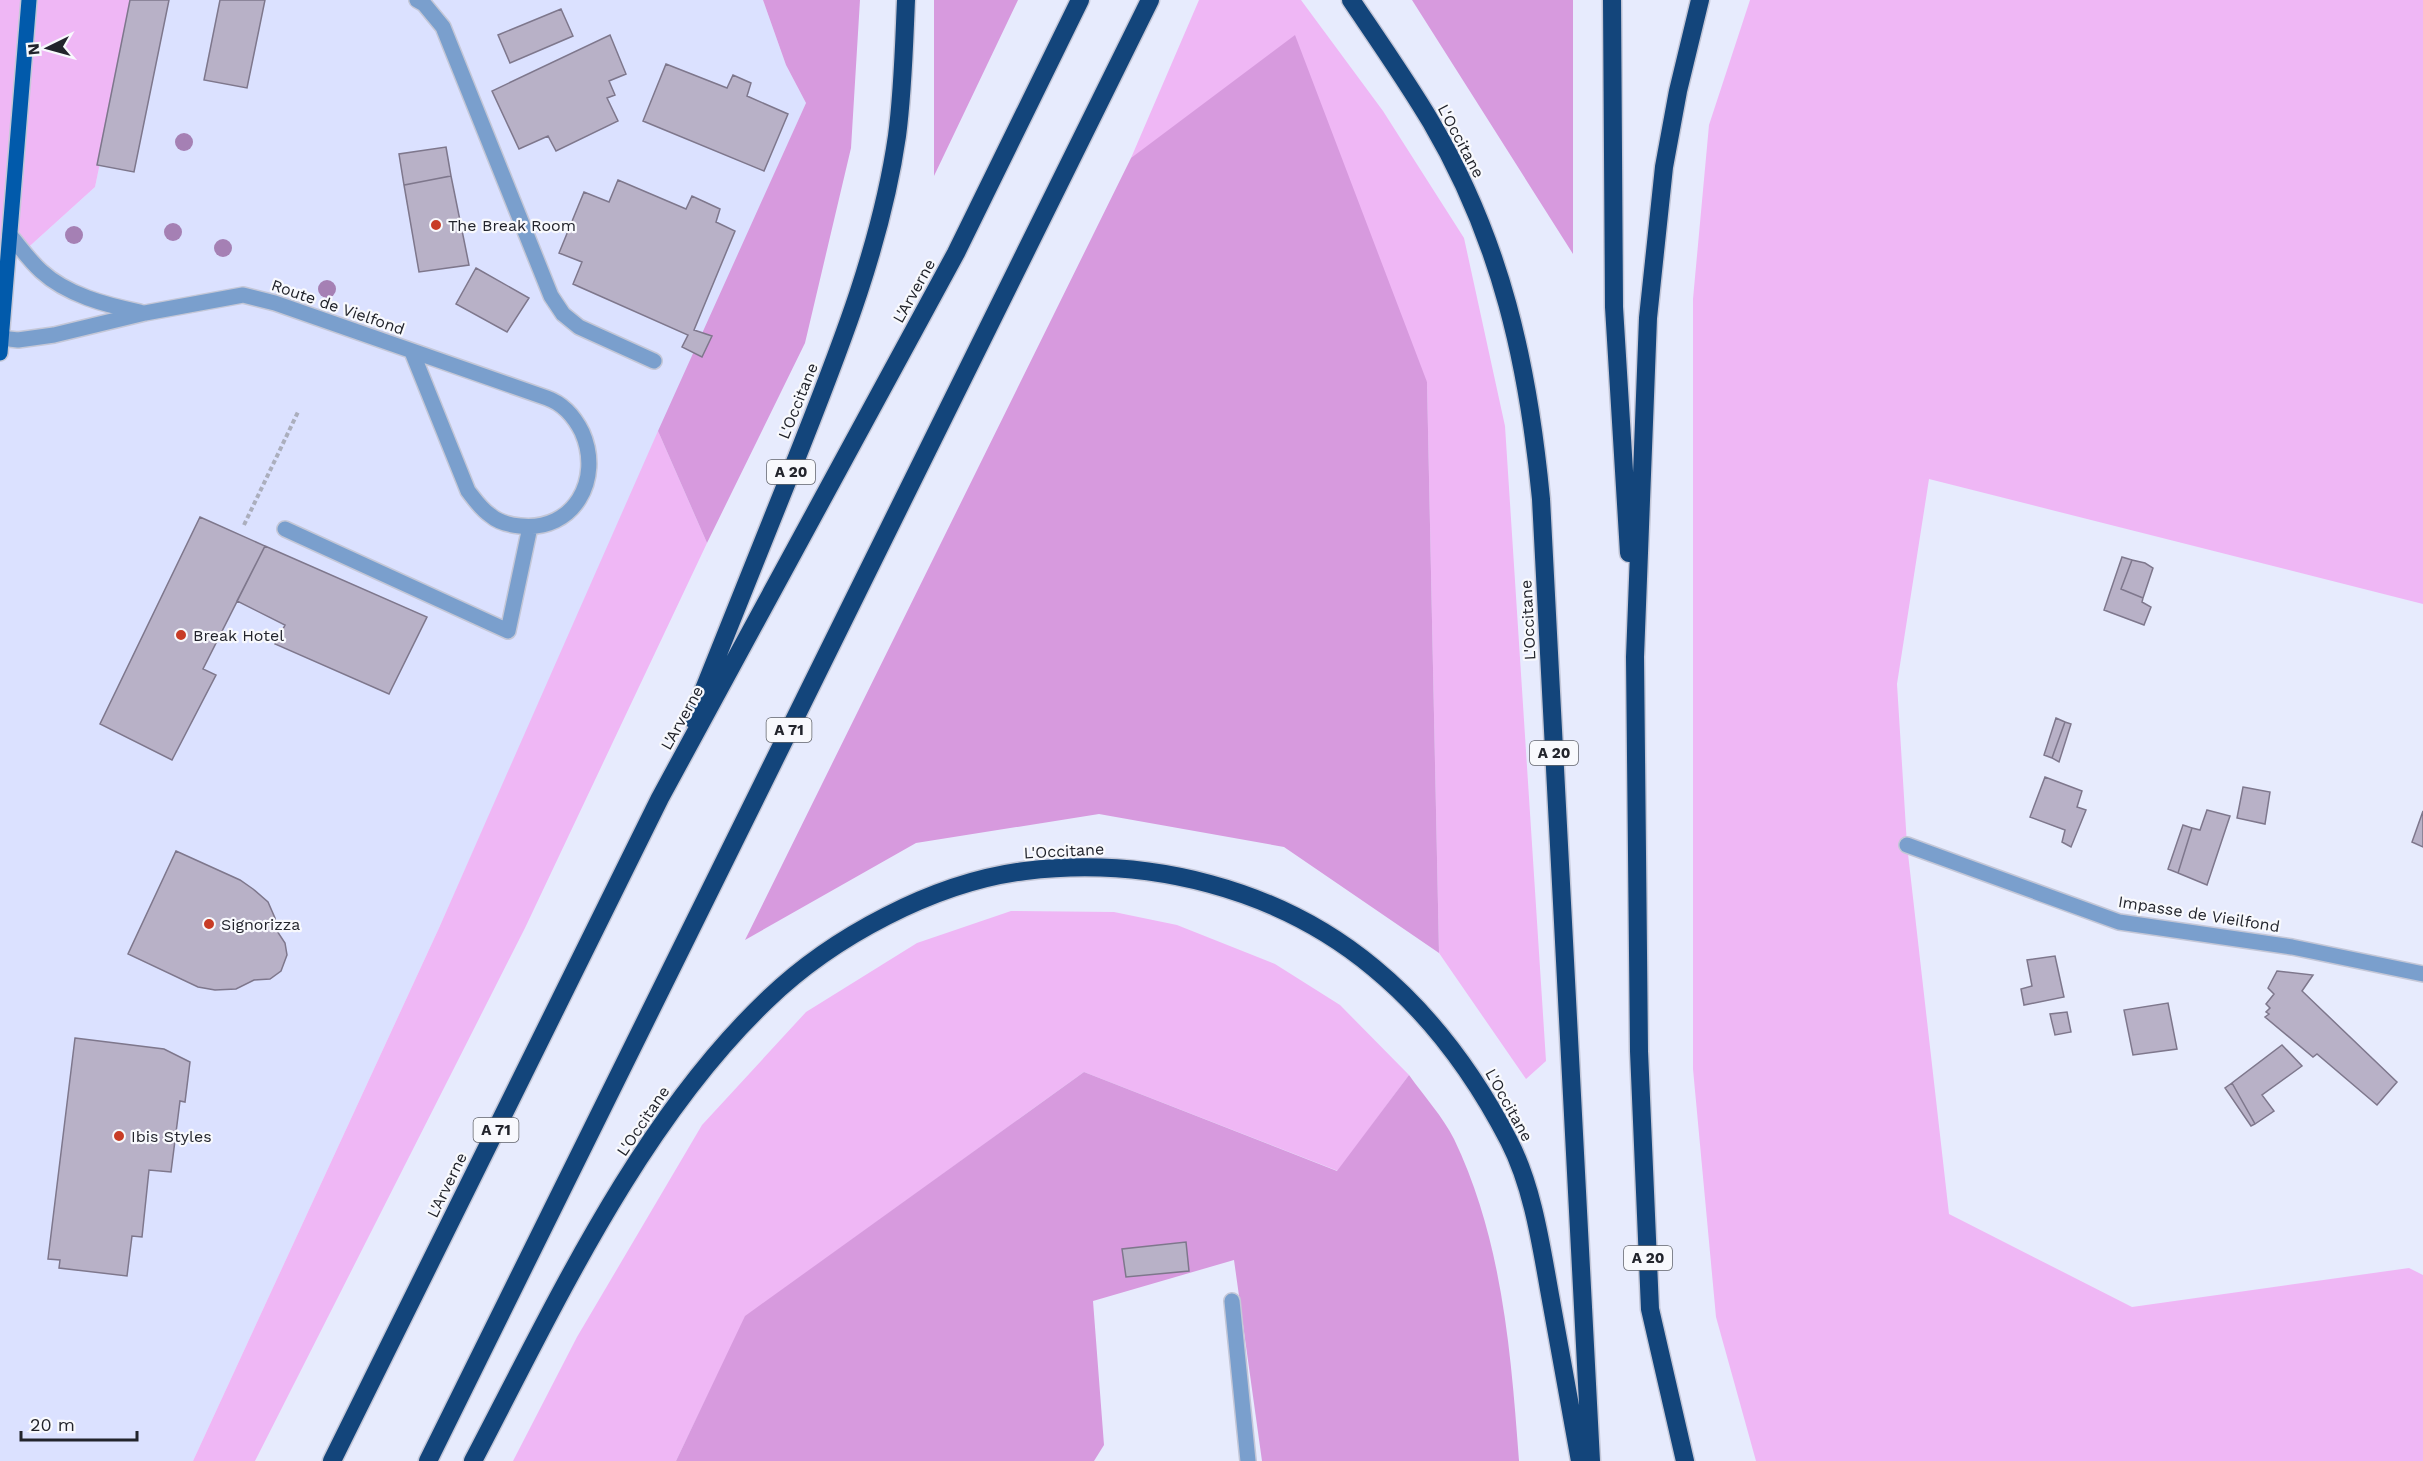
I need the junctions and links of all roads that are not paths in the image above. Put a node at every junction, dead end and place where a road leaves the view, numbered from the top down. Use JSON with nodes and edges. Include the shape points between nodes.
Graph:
{"nodes":[{"id":1,"x":29,"y":0,"type":"edge"},
{"id":2,"x":417,"y":0,"type":"edge"},
{"id":3,"x":906,"y":0,"type":"edge"},
{"id":4,"x":1080,"y":0,"type":"edge"},
{"id":5,"x":1150,"y":0,"type":"edge"},
{"id":6,"x":1351,"y":0,"type":"edge"},
{"id":7,"x":1612,"y":0,"type":"edge"},
{"id":8,"x":1700,"y":0,"type":"edge"},
{"id":9,"x":10,"y":235,"type":"junction"},
{"id":10,"x":146,"y":313,"type":"junction"},
{"id":11,"x":0,"y":343,"type":"edge"},
{"id":12,"x":412,"y":352,"type":"junction"},
{"id":13,"x":654,"y":362,"type":"dead end"},
{"id":14,"x":530,"y":527,"type":"junction"},
{"id":15,"x":285,"y":529,"type":"dead end"},
{"id":16,"x":1635,"y":657,"type":"junction"},
{"id":17,"x":660,"y":798,"type":"junction"},
{"id":18,"x":1907,"y":845,"type":"dead end"},
{"id":19,"x":2423,"y":974,"type":"edge"},
{"id":20,"x":1232,"y":1301,"type":"dead end"},
{"id":21,"x":332,"y":1461,"type":"edge"},
{"id":22,"x":428,"y":1461,"type":"edge"},
{"id":23,"x":473,"y":1461,"type":"edge"},
{"id":24,"x":1248,"y":1461,"type":"edge"},
{"id":25,"x":1580,"y":1461,"type":"edge"},
{"id":26,"x":1591,"y":1461,"type":"edge"},
{"id":27,"x":1685,"y":1461,"type":"edge"}],
"edges":[{"from":1,"to":9,"type":"main road"},
{"from":2,"to":13,"type":"street","via":[[442,27],[551,296],[563,314],[579,327]]},
{"from":3,"to":17,"type":"highway","name":"L'Occitane","number":"A 20","via":[[897,137],[861,286],[834,364]]},
{"from":4,"to":17,"type":"highway","name":"L'Arverne","number":"A 71","via":[[956,254]]},
{"from":5,"to":22,"type":"highway","number":"A 71"},
{"from":6,"to":26,"type":"highway","name":"L'Occitane","number":"A 20","via":[[1432,123],[1478,216],[1515,326],[1534,433],[1541,499]]},
{"from":7,"to":16,"type":"highway","number":"A 20","via":[[1614,307]]},
{"from":8,"to":16,"type":"highway","number":"A 20","via":[[1664,167],[1648,318]]},
{"from":9,"to":10,"type":"street","name":"Route de Vielfond","via":[[43,273],[66,287],[87,298]]},
{"from":9,"to":11,"type":"main road"},
{"from":10,"to":11,"type":"street","name":"Route de Vielfond","via":[[54,335]]},
{"from":10,"to":12,"type":"street","name":"Route de Vielfond","via":[[243,295]]},
{"from":12,"to":14,"type":"street","name":"Route de Vielfond","via":[[468,491],[490,516]]},
{"from":12,"to":14,"type":"street","name":"Route de Vielfond","via":[[555,401],[575,419],[590,464],[580,497],[559,520]]},
{"from":14,"to":15,"type":"street","via":[[508,631]]},
{"from":16,"to":27,"type":"highway","number":"A 20","via":[[1639,1051],[1650,1309]]},
{"from":17,"to":21,"type":"highway","name":"L'Arverne","number":"A 71"},
{"from":18,"to":19,"type":"street","name":"Impasse de Vieilfond","via":[[2119,922],[2292,947]]},
{"from":20,"to":24,"type":"street"},
{"from":23,"to":25,"type":"highway","name":"L'Occitane","via":[[596,1230],[669,1113],[714,1056],[768,999],[820,954],[886,916],[953,888],[1022,871],[1101,867],[1173,874],[1250,896],[1315,927],[1373,967],[1430,1020],[1474,1079],[1515,1156],[1536,1217]]}]}
